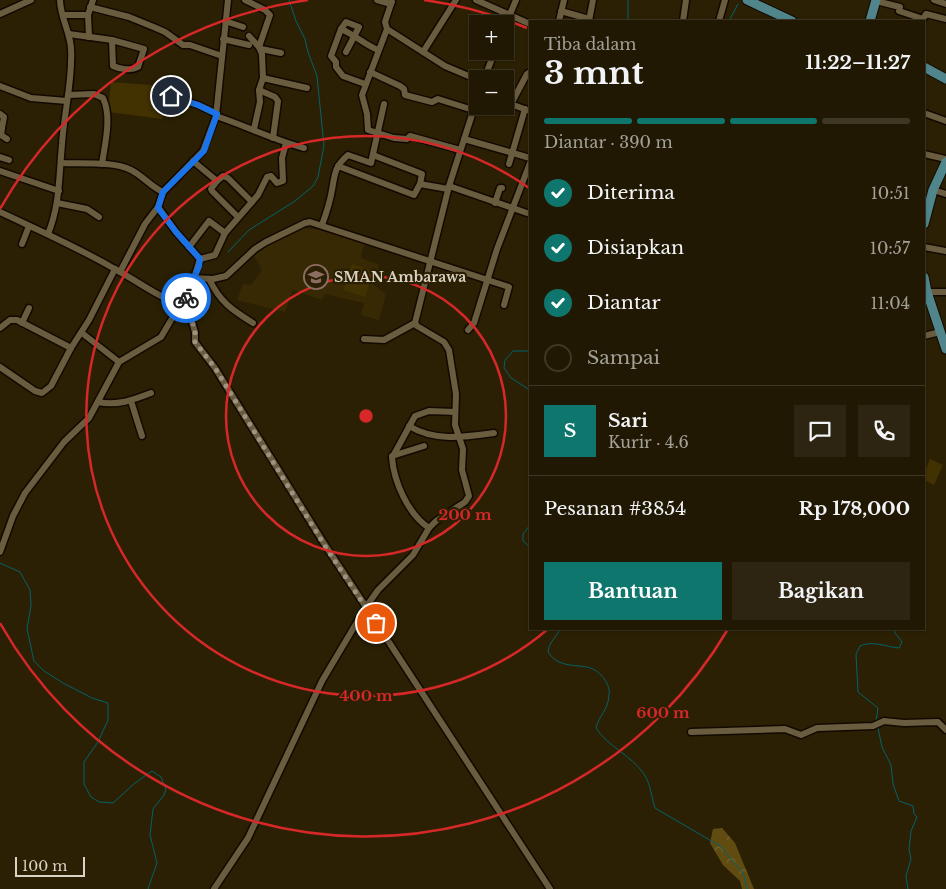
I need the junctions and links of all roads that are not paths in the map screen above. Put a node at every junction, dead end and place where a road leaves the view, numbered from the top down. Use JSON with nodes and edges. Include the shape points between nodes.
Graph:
{"nodes":[{"id":1,"x":31,"y":0,"type":"edge"},
{"id":2,"x":60,"y":0,"type":"edge"},
{"id":3,"x":228,"y":0,"type":"edge"},
{"id":4,"x":245,"y":0,"type":"edge"},
{"id":5,"x":377,"y":0,"type":"edge"},
{"id":6,"x":456,"y":0,"type":"edge"},
{"id":7,"x":476,"y":0,"type":"edge"},
{"id":8,"x":516,"y":0,"type":"edge"},
{"id":9,"x":564,"y":0,"type":"edge"},
{"id":10,"x":593,"y":0,"type":"edge"},
{"id":11,"x":686,"y":0,"type":"edge"},
{"id":12,"x":725,"y":0,"type":"edge"},
{"id":13,"x":747,"y":0,"type":"edge"},
{"id":14,"x":876,"y":0,"type":"edge"},
{"id":15,"x":934,"y":0,"type":"edge"},
{"id":16,"x":392,"y":2,"type":"edge"},
{"id":17,"x":92,"y":3,"type":"edge"},
{"id":18,"x":946,"y":4,"type":"edge"},
{"id":19,"x":561,"y":11,"type":"junction"},
{"id":20,"x":0,"y":14,"type":"edge"},
{"id":21,"x":63,"y":15,"type":"junction"},
{"id":22,"x":88,"y":15,"type":"junction"},
{"id":23,"x":510,"y":15,"type":"joint"},
{"id":24,"x":514,"y":17,"type":"edge"},
{"id":25,"x":946,"y":19,"type":"edge"},
{"id":26,"x":559,"y":20,"type":"edge"},
{"id":27,"x":589,"y":20,"type":"edge"},
{"id":28,"x":686,"y":20,"type":"edge"},
{"id":29,"x":719,"y":20,"type":"edge"},
{"id":30,"x":790,"y":20,"type":"edge"},
{"id":31,"x":870,"y":20,"type":"edge"},
{"id":32,"x":225,"y":21,"type":"junction"},
{"id":33,"x":529,"y":24,"type":"edge"},
{"id":34,"x":243,"y":27,"type":"dead end"},
{"id":35,"x":388,"y":29,"type":"junction"},
{"id":36,"x":69,"y":34,"type":"junction"},
{"id":37,"x":89,"y":36,"type":"junction"},
{"id":38,"x":249,"y":36,"type":"dead end"},
{"id":39,"x":355,"y":36,"type":"junction"},
{"id":40,"x":223,"y":39,"type":"junction"},
{"id":41,"x":112,"y":40,"type":"junction"},
{"id":42,"x":249,"y":45,"type":"dead end"},
{"id":43,"x":260,"y":48,"type":"junction"},
{"id":44,"x":378,"y":50,"type":"junction"},
{"id":45,"x":346,"y":52,"type":"dead end"},
{"id":46,"x":423,"y":52,"type":"junction"},
{"id":47,"x":281,"y":53,"type":"dead end"},
{"id":48,"x":222,"y":56,"type":"junction"},
{"id":49,"x":925,"y":68,"type":"edge"},
{"id":50,"x":370,"y":72,"type":"junction"},
{"id":51,"x":529,"y":73,"type":"edge"},
{"id":52,"x":469,"y":76,"type":"edge"},
{"id":53,"x":263,"y":78,"type":"junction"},
{"id":54,"x":946,"y":80,"type":"edge"},
{"id":55,"x":365,"y":84,"type":"junction"},
{"id":56,"x":0,"y":86,"type":"edge"},
{"id":57,"x":307,"y":88,"type":"dead end"},
{"id":58,"x":259,"y":90,"type":"junction"},
{"id":59,"x":514,"y":94,"type":"edge"},
{"id":60,"x":171,"y":96,"type":"dead end"},
{"id":61,"x":67,"y":98,"type":"junction"},
{"id":62,"x":384,"y":104,"type":"dead end"},
{"id":63,"x":514,"y":105,"type":"edge"},
{"id":64,"x":469,"y":109,"type":"edge"},
{"id":65,"x":527,"y":110,"type":"edge"},
{"id":66,"x":925,"y":112,"type":"edge"},
{"id":67,"x":0,"y":114,"type":"edge"},
{"id":68,"x":216,"y":115,"type":"junction"},
{"id":69,"x":471,"y":115,"type":"edge"},
{"id":70,"x":946,"y":121,"type":"edge"},
{"id":71,"x":1,"y":128,"type":"edge"},
{"id":72,"x":254,"y":129,"type":"junction"},
{"id":73,"x":378,"y":133,"type":"junction"},
{"id":74,"x":273,"y":138,"type":"junction"},
{"id":75,"x":7,"y":139,"type":"dead end"},
{"id":76,"x":464,"y":139,"type":"junction"},
{"id":77,"x":286,"y":144,"type":"junction"},
{"id":78,"x":304,"y":148,"type":"dead end"},
{"id":79,"x":460,"y":150,"type":"junction"},
{"id":80,"x":512,"y":152,"type":"junction"},
{"id":81,"x":925,"y":154,"type":"edge"},
{"id":82,"x":373,"y":155,"type":"junction"},
{"id":83,"x":0,"y":157,"type":"edge"},
{"id":84,"x":529,"y":158,"type":"edge"},
{"id":85,"x":9,"y":160,"type":"dead end"},
{"id":86,"x":193,"y":161,"type":"junction"},
{"id":87,"x":61,"y":163,"type":"junction"},
{"id":88,"x":102,"y":164,"type":"junction"},
{"id":89,"x":509,"y":164,"type":"dead end"},
{"id":90,"x":946,"y":165,"type":"edge"},
{"id":91,"x":338,"y":166,"type":"junction"},
{"id":92,"x":0,"y":171,"type":"edge"},
{"id":93,"x":528,"y":176,"type":"edge"},
{"id":94,"x":217,"y":181,"type":"junction"},
{"id":95,"x":420,"y":184,"type":"junction"},
{"id":96,"x":449,"y":188,"type":"junction"},
{"id":97,"x":502,"y":188,"type":"dead end"},
{"id":98,"x":59,"y":190,"type":"junction"},
{"id":99,"x":933,"y":190,"type":"junction"},
{"id":100,"x":163,"y":192,"type":"junction"},
{"id":101,"x":946,"y":194,"type":"edge"},
{"id":102,"x":252,"y":202,"type":"junction"},
{"id":103,"x":57,"y":203,"type":"junction"},
{"id":104,"x":495,"y":203,"type":"junction"},
{"id":105,"x":926,"y":206,"type":"edge"},
{"id":106,"x":158,"y":208,"type":"junction"},
{"id":107,"x":513,"y":209,"type":"junction"},
{"id":108,"x":0,"y":212,"type":"edge"},
{"id":109,"x":529,"y":214,"type":"edge"},
{"id":110,"x":99,"y":217,"type":"dead end"},
{"id":111,"x":238,"y":217,"type":"junction"},
{"id":112,"x":322,"y":225,"type":"junction"},
{"id":113,"x":29,"y":226,"type":"junction"},
{"id":114,"x":224,"y":233,"type":"junction"},
{"id":115,"x":48,"y":234,"type":"junction"},
{"id":116,"x":22,"y":244,"type":"dead end"},
{"id":117,"x":189,"y":247,"type":"junction"},
{"id":118,"x":925,"y":247,"type":"edge"},
{"id":119,"x":946,"y":251,"type":"edge"},
{"id":120,"x":200,"y":259,"type":"junction"},
{"id":121,"x":431,"y":261,"type":"junction"},
{"id":122,"x":118,"y":270,"type":"junction"},
{"id":123,"x":194,"y":278,"type":"junction"},
{"id":124,"x":209,"y":279,"type":"junction"},
{"id":125,"x":487,"y":280,"type":"junction"},
{"id":126,"x":925,"y":284,"type":"edge"},
{"id":127,"x":946,"y":292,"type":"edge"},
{"id":128,"x":927,"y":297,"type":"edge"},
{"id":129,"x":185,"y":299,"type":"junction"},
{"id":130,"x":180,"y":305,"type":"junction"},
{"id":131,"x":504,"y":305,"type":"dead end"},
{"id":132,"x":28,"y":308,"type":"dead end"},
{"id":133,"x":22,"y":322,"type":"junction"},
{"id":134,"x":253,"y":323,"type":"dead end"},
{"id":135,"x":415,"y":323,"type":"junction"},
{"id":136,"x":0,"y":328,"type":"edge"},
{"id":137,"x":468,"y":330,"type":"dead end"},
{"id":138,"x":82,"y":332,"type":"junction"},
{"id":139,"x":940,"y":332,"type":"junction"},
{"id":140,"x":925,"y":336,"type":"edge"},
{"id":141,"x":364,"y":340,"type":"dead end"},
{"id":142,"x":71,"y":348,"type":"junction"},
{"id":143,"x":946,"y":349,"type":"edge"},
{"id":144,"x":119,"y":362,"type":"junction"},
{"id":145,"x":0,"y":367,"type":"edge"},
{"id":146,"x":152,"y":393,"type":"dead end"},
{"id":147,"x":131,"y":401,"type":"junction"},
{"id":148,"x":98,"y":402,"type":"junction"},
{"id":149,"x":455,"y":412,"type":"junction"},
{"id":150,"x":409,"y":426,"type":"junction"},
{"id":151,"x":494,"y":433,"type":"dead end"},
{"id":152,"x":142,"y":436,"type":"dead end"},
{"id":153,"x":460,"y":438,"type":"junction"},
{"id":154,"x":424,"y":446,"type":"dead end"},
{"id":155,"x":392,"y":456,"type":"junction"},
{"id":156,"x":429,"y":528,"type":"junction"},
{"id":157,"x":0,"y":552,"type":"edge"},
{"id":158,"x":366,"y":607,"type":"junction"},
{"id":159,"x":946,"y":730,"type":"edge"},
{"id":160,"x":691,"y":732,"type":"dead end"},
{"id":161,"x":214,"y":889,"type":"edge"},
{"id":162,"x":550,"y":889,"type":"edge"}],
"edges":[{"from":1,"to":20,"type":"street"},
{"from":2,"to":21,"type":"street"},
{"from":3,"to":32,"type":"street"},
{"from":4,"to":43,"type":"street","via":[[270,15]]},
{"from":5,"to":16,"type":"street"},
{"from":6,"to":46,"type":"street"},
{"from":7,"to":23,"type":"street"},
{"from":8,"to":23,"type":"street"},
{"from":9,"to":19,"type":"street"},
{"from":10,"to":27,"type":"street"},
{"from":11,"to":28,"type":"street"},
{"from":12,"to":29,"type":"street"},
{"from":13,"to":30,"type":"main road"},
{"from":14,"to":25,"type":"street","via":[[900,7],[899,11],[923,19],[926,14]]},
{"from":14,"to":31,"type":"main road"},
{"from":15,"to":18,"type":"street"},
{"from":16,"to":35,"type":"street","via":[[385,22]]},
{"from":17,"to":22,"type":"street"},
{"from":17,"to":48,"type":"street","via":[[165,32],[183,45]]},
{"from":19,"to":26,"type":"street"},
{"from":19,"to":27,"type":"street"},
{"from":21,"to":22,"type":"street"},
{"from":21,"to":36,"type":"street"},
{"from":22,"to":37,"type":"street"},
{"from":24,"to":33,"type":"street"},
{"from":32,"to":34,"type":"street"},
{"from":32,"to":40,"type":"street"},
{"from":35,"to":44,"type":"street"},
{"from":35,"to":46,"type":"street"},
{"from":36,"to":37,"type":"street"},
{"from":36,"to":61,"type":"street"},
{"from":37,"to":41,"type":"street"},
{"from":38,"to":43,"type":"street"},
{"from":39,"to":44,"type":"street"},
{"from":39,"to":45,"type":"street"},
{"from":39,"to":55,"type":"street","via":[[342,29],[331,56],[343,76]]},
{"from":40,"to":42,"type":"street"},
{"from":40,"to":48,"type":"street"},
{"from":41,"to":41,"type":"street","via":[[113,66],[138,67],[144,49]]},
{"from":43,"to":47,"type":"street"},
{"from":43,"to":53,"type":"street"},
{"from":44,"to":50,"type":"street"},
{"from":46,"to":52,"type":"street"},
{"from":48,"to":68,"type":"street"},
{"from":49,"to":54,"type":"main road"},
{"from":50,"to":55,"type":"street"},
{"from":50,"to":64,"type":"street","via":[[400,86],[406,94]]},
{"from":51,"to":59,"type":"street"},
{"from":53,"to":57,"type":"street"},
{"from":53,"to":58,"type":"street"},
{"from":55,"to":73,"type":"street","via":[[362,97],[367,128]]},
{"from":56,"to":61,"type":"street","via":[[31,98]]},
{"from":58,"to":72,"type":"street","via":[[260,102]]},
{"from":58,"to":74,"type":"street","via":[[278,101]]},
{"from":60,"to":68,"type":"street"},
{"from":61,"to":87,"type":"street"},
{"from":61,"to":88,"type":"street","via":[[94,94],[103,98],[107,116]]},
{"from":62,"to":73,"type":"street"},
{"from":63,"to":65,"type":"street"},
{"from":65,"to":80,"type":"street"},
{"from":66,"to":70,"type":"street"},
{"from":67,"to":71,"type":"street","via":[[4,117]]},
{"from":68,"to":72,"type":"street"},
{"from":68,"to":86,"type":"street","via":[[204,151]]},
{"from":69,"to":76,"type":"street"},
{"from":71,"to":75,"type":"street","via":[[1,136]]},
{"from":72,"to":74,"type":"street"},
{"from":73,"to":79,"type":"street","via":[[394,138],[407,139],[410,136]]},
{"from":73,"to":82,"type":"street"},
{"from":74,"to":77,"type":"street"},
{"from":76,"to":79,"type":"street"},
{"from":76,"to":80,"type":"street"},
{"from":77,"to":78,"type":"street"},
{"from":77,"to":102,"type":"street","via":[[282,158],[283,181],[277,183],[269,176]]},
{"from":79,"to":96,"type":"street"},
{"from":80,"to":84,"type":"street"},
{"from":80,"to":89,"type":"street"},
{"from":81,"to":90,"type":"street"},
{"from":82,"to":91,"type":"street","via":[[369,163],[348,155]]},
{"from":82,"to":95,"type":"street","via":[[422,174]]},
{"from":83,"to":85,"type":"street"},
{"from":86,"to":94,"type":"street"},
{"from":86,"to":100,"type":"street"},
{"from":87,"to":88,"type":"street"},
{"from":87,"to":98,"type":"street"},
{"from":88,"to":100,"type":"street","via":[[129,169]]},
{"from":90,"to":99,"type":"main road"},
{"from":91,"to":95,"type":"street","via":[[414,195]]},
{"from":91,"to":112,"type":"street"},
{"from":92,"to":98,"type":"street"},
{"from":93,"to":107,"type":"street"},
{"from":94,"to":102,"type":"street","via":[[223,176],[228,178]]},
{"from":94,"to":111,"type":"street","via":[[212,191]]},
{"from":95,"to":96,"type":"street"},
{"from":96,"to":104,"type":"street"},
{"from":96,"to":121,"type":"street"},
{"from":97,"to":104,"type":"street"},
{"from":98,"to":103,"type":"street"},
{"from":99,"to":101,"type":"street"},
{"from":99,"to":105,"type":"main road"},
{"from":100,"to":106,"type":"street"},
{"from":102,"to":111,"type":"street"},
{"from":103,"to":110,"type":"street","via":[[87,210]]},
{"from":103,"to":115,"type":"street"},
{"from":104,"to":107,"type":"street"},
{"from":106,"to":117,"type":"street"},
{"from":106,"to":122,"type":"street"},
{"from":107,"to":109,"type":"street"},
{"from":107,"to":125,"type":"street"},
{"from":108,"to":113,"type":"street"},
{"from":111,"to":114,"type":"street"},
{"from":112,"to":121,"type":"street"},
{"from":112,"to":124,"type":"street","via":[[305,222],[254,249],[226,276]]},
{"from":113,"to":115,"type":"street"},
{"from":113,"to":116,"type":"street"},
{"from":114,"to":117,"type":"street","via":[[209,221]]},
{"from":114,"to":120,"type":"street","via":[[215,255]]},
{"from":115,"to":122,"type":"street"},
{"from":117,"to":120,"type":"street"},
{"from":118,"to":119,"type":"street"},
{"from":120,"to":123,"type":"street"},
{"from":121,"to":125,"type":"street"},
{"from":121,"to":135,"type":"street"},
{"from":122,"to":130,"type":"street","via":[[166,300]]},
{"from":122,"to":138,"type":"street"},
{"from":123,"to":124,"type":"street"},
{"from":123,"to":129,"type":"street"},
{"from":124,"to":134,"type":"street","via":[[225,304]]},
{"from":125,"to":131,"type":"street","via":[[510,287]]},
{"from":125,"to":137,"type":"street","via":[[474,323]]},
{"from":126,"to":128,"type":"main road"},
{"from":127,"to":128,"type":"street"},
{"from":128,"to":139,"type":"main road"},
{"from":129,"to":130,"type":"street"},
{"from":129,"to":158,"type":"street","via":[[195,342],[215,368]]},
{"from":130,"to":144,"type":"street","via":[[161,336]]},
{"from":132,"to":133,"type":"street"},
{"from":133,"to":136,"type":"street","via":[[10,320]]},
{"from":133,"to":142,"type":"street"},
{"from":135,"to":141,"type":"street","via":[[384,340]]},
{"from":135,"to":149,"type":"street","via":[[444,342],[449,350],[456,394]]},
{"from":138,"to":142,"type":"street"},
{"from":138,"to":144,"type":"street"},
{"from":139,"to":140,"type":"street"},
{"from":139,"to":143,"type":"main road"},
{"from":142,"to":145,"type":"street","via":[[51,386],[42,392],[35,391]]},
{"from":144,"to":148,"type":"street"},
{"from":146,"to":147,"type":"street"},
{"from":147,"to":148,"type":"street"},
{"from":147,"to":152,"type":"street"},
{"from":148,"to":157,"type":"street","via":[[89,418],[64,442],[25,493],[12,516]]},
{"from":149,"to":150,"type":"street","via":[[421,413]]},
{"from":149,"to":153,"type":"street"},
{"from":150,"to":153,"type":"street","via":[[423,434]]},
{"from":150,"to":155,"type":"street"},
{"from":151,"to":153,"type":"street"},
{"from":153,"to":156,"type":"street","via":[[462,470],[469,496],[467,501]]},
{"from":154,"to":155,"type":"street"},
{"from":155,"to":156,"type":"street","via":[[398,485],[408,504]]},
{"from":156,"to":158,"type":"street","via":[[413,556],[378,590]]},
{"from":158,"to":161,"type":"street","via":[[318,689],[248,838]]},
{"from":158,"to":162,"type":"street"},
{"from":159,"to":160,"type":"street","via":[[938,722],[884,721],[873,726],[817,728],[801,735],[785,729]]}]}
